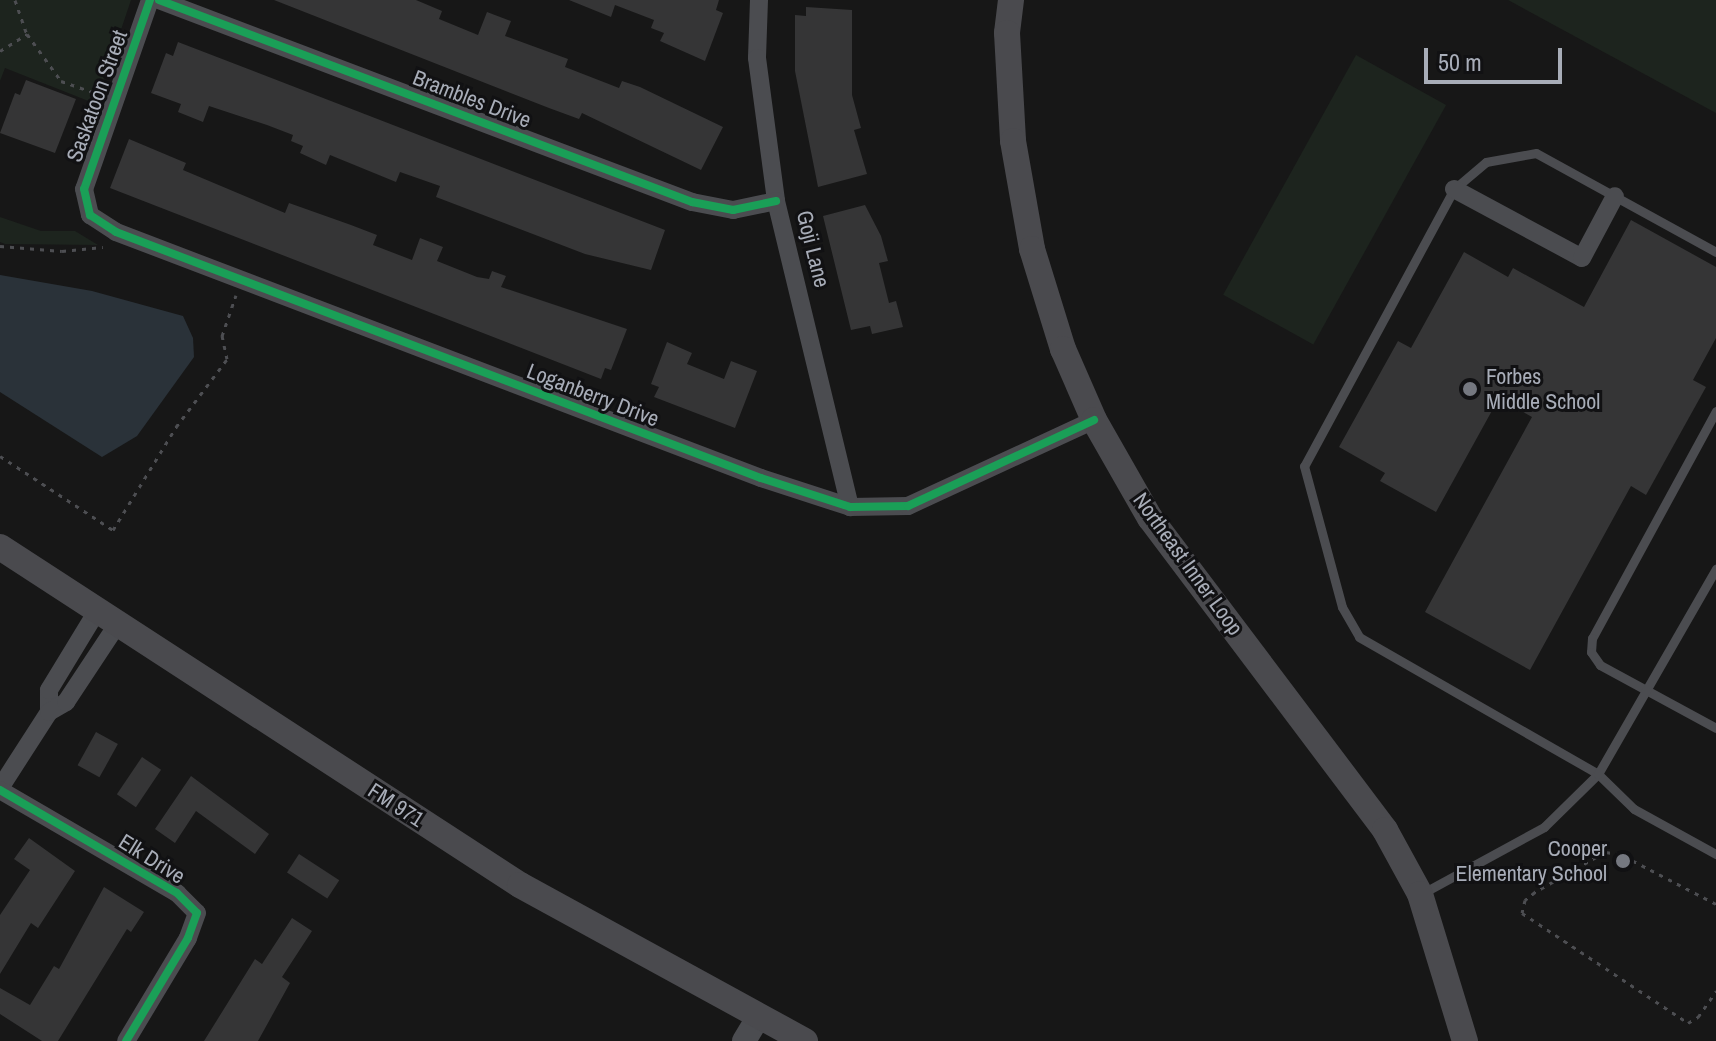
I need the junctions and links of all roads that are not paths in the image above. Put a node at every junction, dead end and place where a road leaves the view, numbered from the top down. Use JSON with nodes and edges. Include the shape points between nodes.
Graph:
{"nodes":[{"id":1,"x":150,"y":0,"type":"edge"},
{"id":2,"x":159,"y":0,"type":"edge"},
{"id":3,"x":759,"y":0,"type":"edge"},
{"id":4,"x":1011,"y":0,"type":"edge"},
{"id":5,"x":1454,"y":189,"type":"junction"},
{"id":6,"x":1615,"y":196,"type":"junction"},
{"id":7,"x":776,"y":201,"type":"junction"},
{"id":8,"x":86,"y":206,"type":"joint"},
{"id":9,"x":1716,"y":252,"type":"edge"},
{"id":10,"x":1716,"y":411,"type":"edge"},
{"id":11,"x":1094,"y":420,"type":"junction"},
{"id":12,"x":850,"y":507,"type":"junction"},
{"id":13,"x":0,"y":547,"type":"edge"},
{"id":14,"x":1716,"y":569,"type":"edge"},
{"id":15,"x":107,"y":618,"type":"junction"},
{"id":16,"x":1649,"y":692,"type":"junction"},
{"id":17,"x":1716,"y":728,"type":"edge"},
{"id":18,"x":1598,"y":774,"type":"junction"},
{"id":19,"x":0,"y":789,"type":"edge"},
{"id":20,"x":1716,"y":854,"type":"edge"},
{"id":21,"x":1420,"y":894,"type":"junction"},
{"id":22,"x":758,"y":1018,"type":"junction"},
{"id":23,"x":126,"y":1041,"type":"edge"},
{"id":24,"x":744,"y":1041,"type":"edge"},
{"id":25,"x":805,"y":1041,"type":"edge"},
{"id":26,"x":1465,"y":1041,"type":"edge"}],
"edges":[{"from":1,"to":8,"type":"street","name":"Saskatoon Street","via":[[88,175]]},
{"from":2,"to":7,"type":"street","name":"Brambles Drive","via":[[692,202],[733,210]]},
{"from":3,"to":7,"type":"street","name":"Goji Lane","via":[[757,58]]},
{"from":4,"to":11,"type":"main road","name":"Northeast Inner Loop","via":[[1007,33],[1013,141],[1032,249],[1063,349]]},
{"from":5,"to":6,"type":"lane","via":[[1486,162],[1536,153]]},
{"from":5,"to":6,"type":"street","via":[[1582,258]]},
{"from":5,"to":18,"type":"lane","via":[[1310,448],[1304,466],[1308,486],[1347,623],[1359,637]]},
{"from":6,"to":9,"type":"lane"},
{"from":7,"to":12,"type":"street","name":"Goji Lane"},
{"from":8,"to":12,"type":"street","name":"Loganberry Drive","via":[[99,224],[116,232],[761,478]]},
{"from":10,"to":16,"type":"lane","via":[[1592,638],[1591,652],[1600,665]]},
{"from":11,"to":12,"type":"street","name":"Loganberry Drive","via":[[908,506]]},
{"from":11,"to":21,"type":"main road","name":"Northeast Inner Loop","via":[[1150,518],[1385,830]]},
{"from":13,"to":15,"type":"main road","name":"FM 971","number":"FM 971"},
{"from":14,"to":16,"type":"lane"},
{"from":15,"to":19,"type":"street","via":[[66,702],[49,712]]},
{"from":15,"to":22,"type":"main road","name":"FM 971","number":"FM 971","via":[[520,885]]},
{"from":16,"to":17,"type":"lane"},
{"from":16,"to":18,"type":"lane"},
{"from":18,"to":20,"type":"lane","via":[[1634,809]]},
{"from":18,"to":21,"type":"lane","via":[[1544,827]]},
{"from":19,"to":23,"type":"street","name":"Elk Drive","via":[[177,893],[197,913],[188,938]]},
{"from":21,"to":26,"type":"main road","name":"Northeast Inner Loop"},
{"from":22,"to":24,"type":"street"},
{"from":22,"to":25,"type":"main road","name":"FM 971","number":"FM 971"}]}
